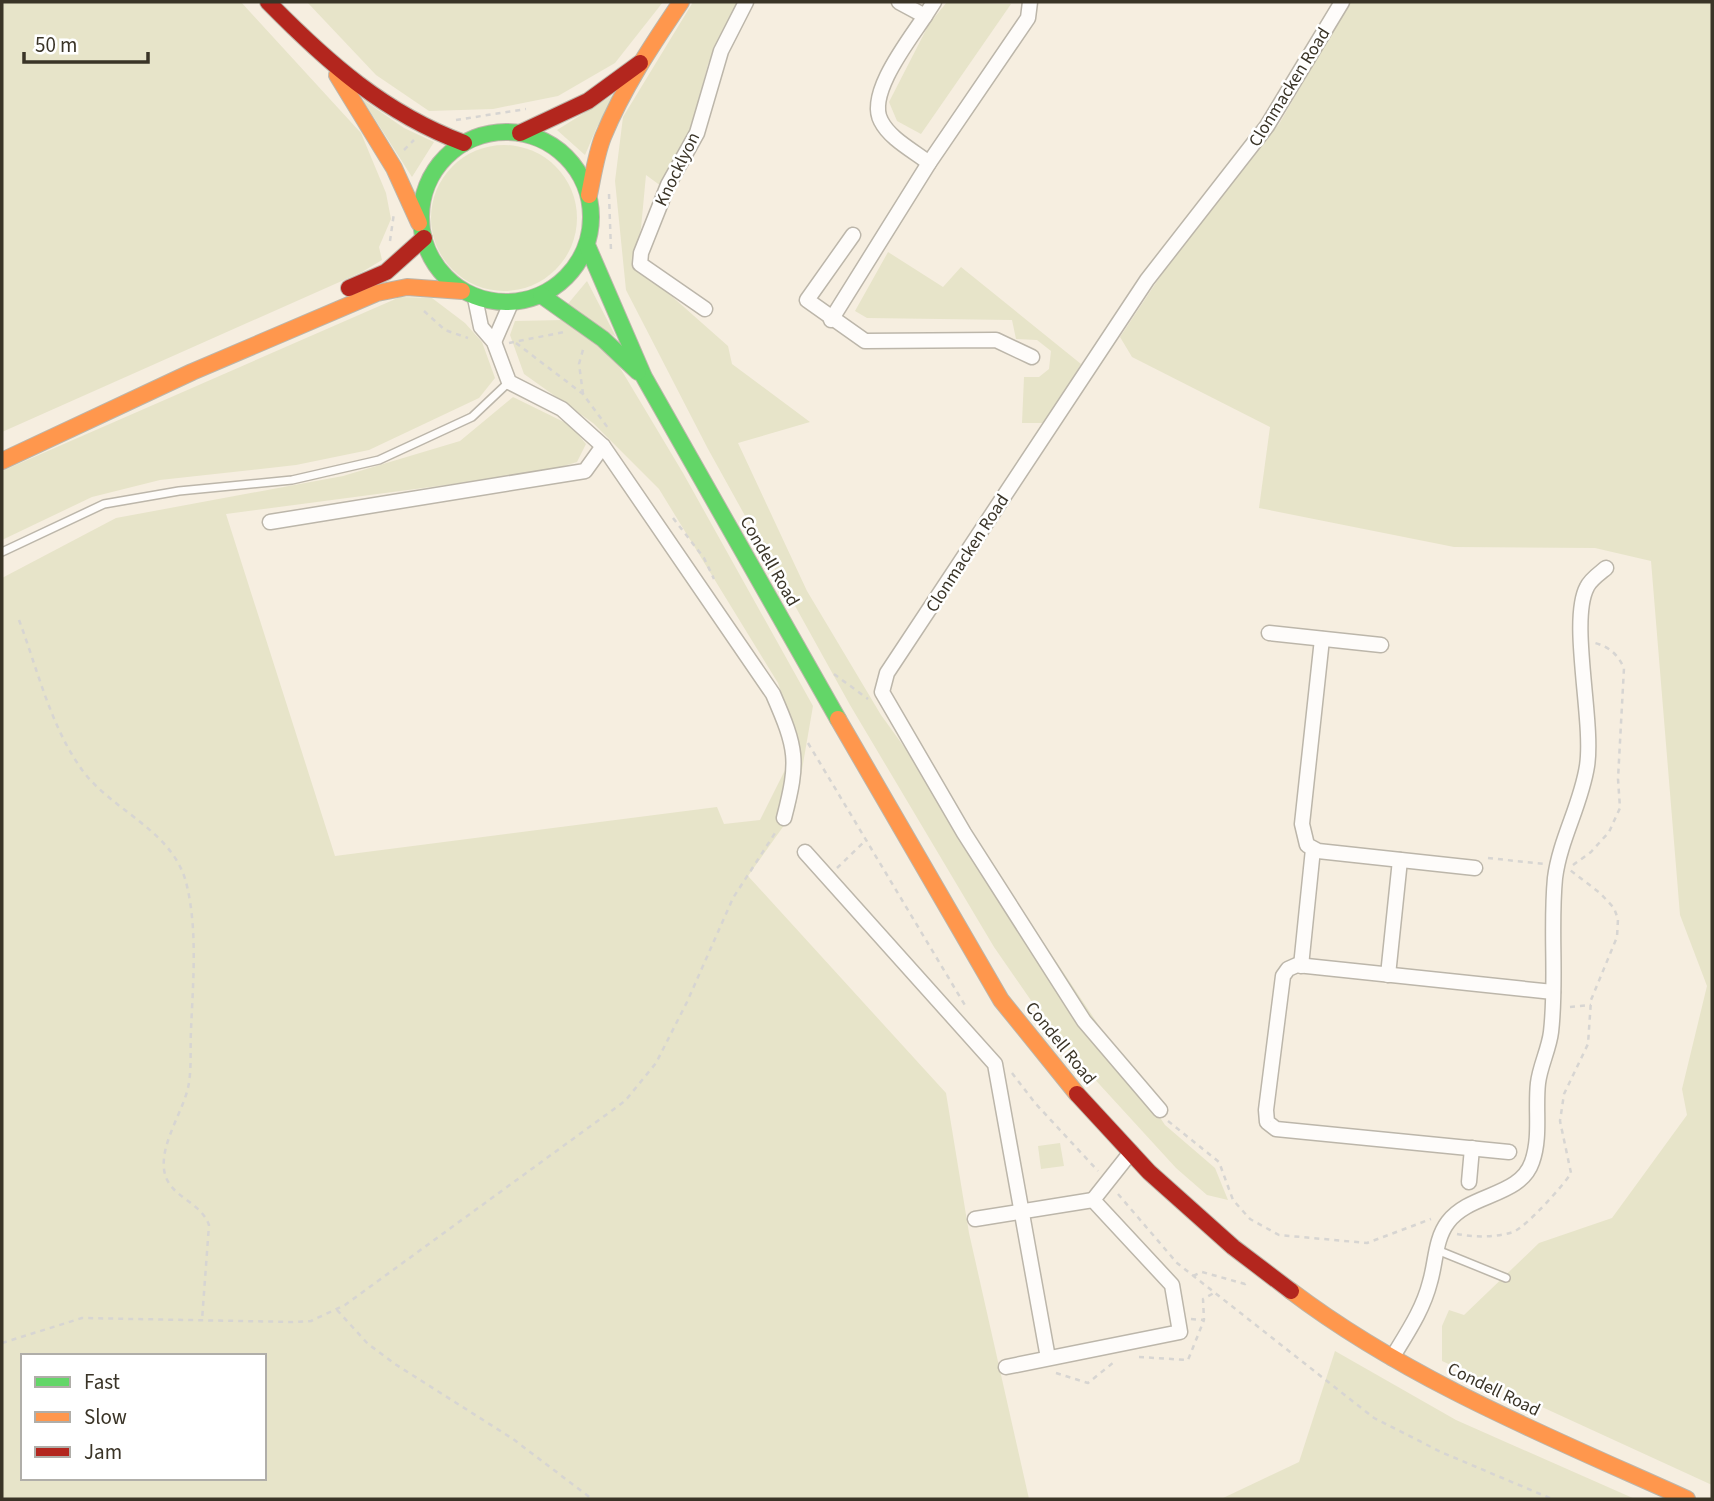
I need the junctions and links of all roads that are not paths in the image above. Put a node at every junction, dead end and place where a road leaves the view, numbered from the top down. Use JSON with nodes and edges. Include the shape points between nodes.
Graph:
{"nodes":[{"id":1,"x":268,"y":2,"type":"edge"},
{"id":2,"x":681,"y":2,"type":"edge"},
{"id":3,"x":746,"y":2,"type":"edge"},
{"id":4,"x":899,"y":2,"type":"edge"},
{"id":5,"x":934,"y":2,"type":"edge"},
{"id":6,"x":1030,"y":2,"type":"edge"},
{"id":7,"x":1342,"y":2,"type":"edge"},
{"id":8,"x":925,"y":16,"type":"junction"},
{"id":9,"x":640,"y":63,"type":"junction"},
{"id":10,"x":331,"y":66,"type":"junction"},
{"id":11,"x":520,"y":133,"type":"junction"},
{"id":12,"x":464,"y":143,"type":"junction"},
{"id":13,"x":929,"y":163,"type":"junction"},
{"id":14,"x":589,"y":195,"type":"junction"},
{"id":15,"x":423,"y":233,"type":"junction"},
{"id":16,"x":853,"y":235,"type":"dead end"},
{"id":17,"x":587,"y":245,"type":"junction"},
{"id":18,"x":468,"y":295,"type":"junction"},
{"id":19,"x":541,"y":295,"type":"junction"},
{"id":20,"x":511,"y":303,"type":"junction"},
{"id":21,"x":705,"y":309,"type":"dead end"},
{"id":22,"x":831,"y":320,"type":"junction"},
{"id":23,"x":494,"y":342,"type":"junction"},
{"id":24,"x":1032,"y":358,"type":"dead end"},
{"id":25,"x":644,"y":377,"type":"junction"},
{"id":26,"x":509,"y":382,"type":"junction"},
{"id":27,"x":106,"y":394,"type":"dead end"},
{"id":28,"x":603,"y":446,"type":"junction"},
{"id":29,"x":2,"y":461,"type":"edge"},
{"id":30,"x":270,"y":522,"type":"dead end"},
{"id":31,"x":2,"y":552,"type":"edge"},
{"id":32,"x":1606,"y":568,"type":"dead end"},
{"id":33,"x":1269,"y":633,"type":"dead end"},
{"id":34,"x":1322,"y":639,"type":"junction"},
{"id":35,"x":1381,"y":645,"type":"dead end"},
{"id":36,"x":784,"y":818,"type":"road end"},
{"id":37,"x":1313,"y":849,"type":"junction"},
{"id":38,"x":805,"y":852,"type":"dead end"},
{"id":39,"x":1400,"y":860,"type":"junction"},
{"id":40,"x":1477,"y":862,"type":"road end"},
{"id":41,"x":1301,"y":966,"type":"junction"},
{"id":42,"x":1388,"y":975,"type":"junction"},
{"id":43,"x":1553,"y":992,"type":"junction"},
{"id":44,"x":1160,"y":1110,"type":"road end"},
{"id":45,"x":1472,"y":1149,"type":"junction"},
{"id":46,"x":1131,"y":1152,"type":"junction"},
{"id":47,"x":1509,"y":1152,"type":"dead end"},
{"id":48,"x":1469,"y":1182,"type":"dead end"},
{"id":49,"x":1093,"y":1199,"type":"junction"},
{"id":50,"x":1019,"y":1211,"type":"junction"},
{"id":51,"x":975,"y":1219,"type":"dead end"},
{"id":52,"x":1437,"y":1250,"type":"junction"},
{"id":53,"x":1506,"y":1278,"type":"dead end"},
{"id":54,"x":1392,"y":1357,"type":"junction"},
{"id":55,"x":1048,"y":1365,"type":"junction"},
{"id":56,"x":1006,"y":1367,"type":"dead end"},
{"id":57,"x":1687,"y":1499,"type":"edge"}],
"edges":[{"from":1,"to":10,"type":"main road"},
{"from":2,"to":9,"type":"main road"},
{"from":3,"to":21,"type":"street","name":"Knocklyon","via":[[721,51],[697,133],[668,185],[641,253],[640,264]]},
{"from":4,"to":8,"type":"street"},
{"from":5,"to":8,"type":"street"},
{"from":6,"to":13,"type":"street","via":[[1028,18]]},
{"from":7,"to":44,"type":"street","name":"Clonmacken Road","via":[[1267,126],[1147,280],[887,673],[882,692],[964,833],[1084,1021]]},
{"from":8,"to":13,"type":"street","via":[[876,105],[888,131]]},
{"from":9,"to":11,"type":"main road","via":[[588,101]]},
{"from":9,"to":14,"type":"main road","via":[[602,140]]},
{"from":10,"to":12,"type":"main road","via":[[424,131]]},
{"from":10,"to":15,"type":"main road","via":[[390,162]]},
{"from":11,"to":12,"type":"main road","via":[[501,132]]},
{"from":11,"to":14,"type":"main road","via":[[556,148],[582,177]]},
{"from":12,"to":15,"type":"main road","via":[[441,163],[426,188]]},
{"from":13,"to":22,"type":"street"},
{"from":14,"to":17,"type":"main road","via":[[592,212]]},
{"from":15,"to":18,"type":"main road","via":[[438,266]]},
{"from":15,"to":27,"type":"main road","via":[[386,272]]},
{"from":16,"to":22,"type":"street","via":[[807,300]]},
{"from":17,"to":19,"type":"main road","via":[[561,283]]},
{"from":17,"to":25,"type":"main road"},
{"from":18,"to":20,"type":"main road"},
{"from":18,"to":23,"type":"street","via":[[483,331]]},
{"from":18,"to":29,"type":"main road","via":[[407,287],[377,293],[192,372]]},
{"from":19,"to":20,"type":"main road"},
{"from":19,"to":25,"type":"main road","via":[[603,339]]},
{"from":20,"to":23,"type":"street"},
{"from":22,"to":24,"type":"street","via":[[864,341],[996,340]]},
{"from":23,"to":26,"type":"street"},
{"from":25,"to":46,"type":"main road","name":"Condell Road","via":[[1001,1000]]},
{"from":26,"to":28,"type":"street","via":[[562,409]]},
{"from":26,"to":31,"type":"lane","via":[[472,416],[379,460],[292,480],[104,504]]},
{"from":28,"to":30,"type":"street","via":[[585,471]]},
{"from":28,"to":36,"type":"street","via":[[773,694],[793,739],[795,777]]},
{"from":32,"to":43,"type":"street","via":[[1587,586],[1582,608],[1587,764],[1557,866]]},
{"from":33,"to":34,"type":"street"},
{"from":34,"to":35,"type":"street"},
{"from":34,"to":37,"type":"street","via":[[1302,824],[1303,835]]},
{"from":37,"to":39,"type":"street"},
{"from":37,"to":41,"type":"street"},
{"from":38,"to":50,"type":"street","via":[[995,1065]]},
{"from":39,"to":40,"type":"street"},
{"from":39,"to":42,"type":"street"},
{"from":41,"to":42,"type":"street"},
{"from":41,"to":45,"type":"street","via":[[1288,969],[1283,976],[1267,1122],[1284,1131]]},
{"from":42,"to":43,"type":"street"},
{"from":43,"to":52,"type":"street","via":[[1551,1035],[1538,1081],[1532,1163],[1516,1184],[1465,1207],[1445,1228]]},
{"from":45,"to":47,"type":"street"},
{"from":45,"to":48,"type":"street"},
{"from":46,"to":49,"type":"street"},
{"from":46,"to":54,"type":"main road","name":"Condell Road","via":[[1233,1247],[1328,1319]]},
{"from":49,"to":50,"type":"street"},
{"from":49,"to":55,"type":"street","via":[[1172,1285],[1180,1332]]},
{"from":50,"to":51,"type":"street"},
{"from":50,"to":55,"type":"street"},
{"from":52,"to":53,"type":"lane"},
{"from":52,"to":54,"type":"street","via":[[1418,1315]]},
{"from":54,"to":57,"type":"main road","name":"Condell Road","via":[[1512,1420]]},
{"from":55,"to":56,"type":"street"}]}
